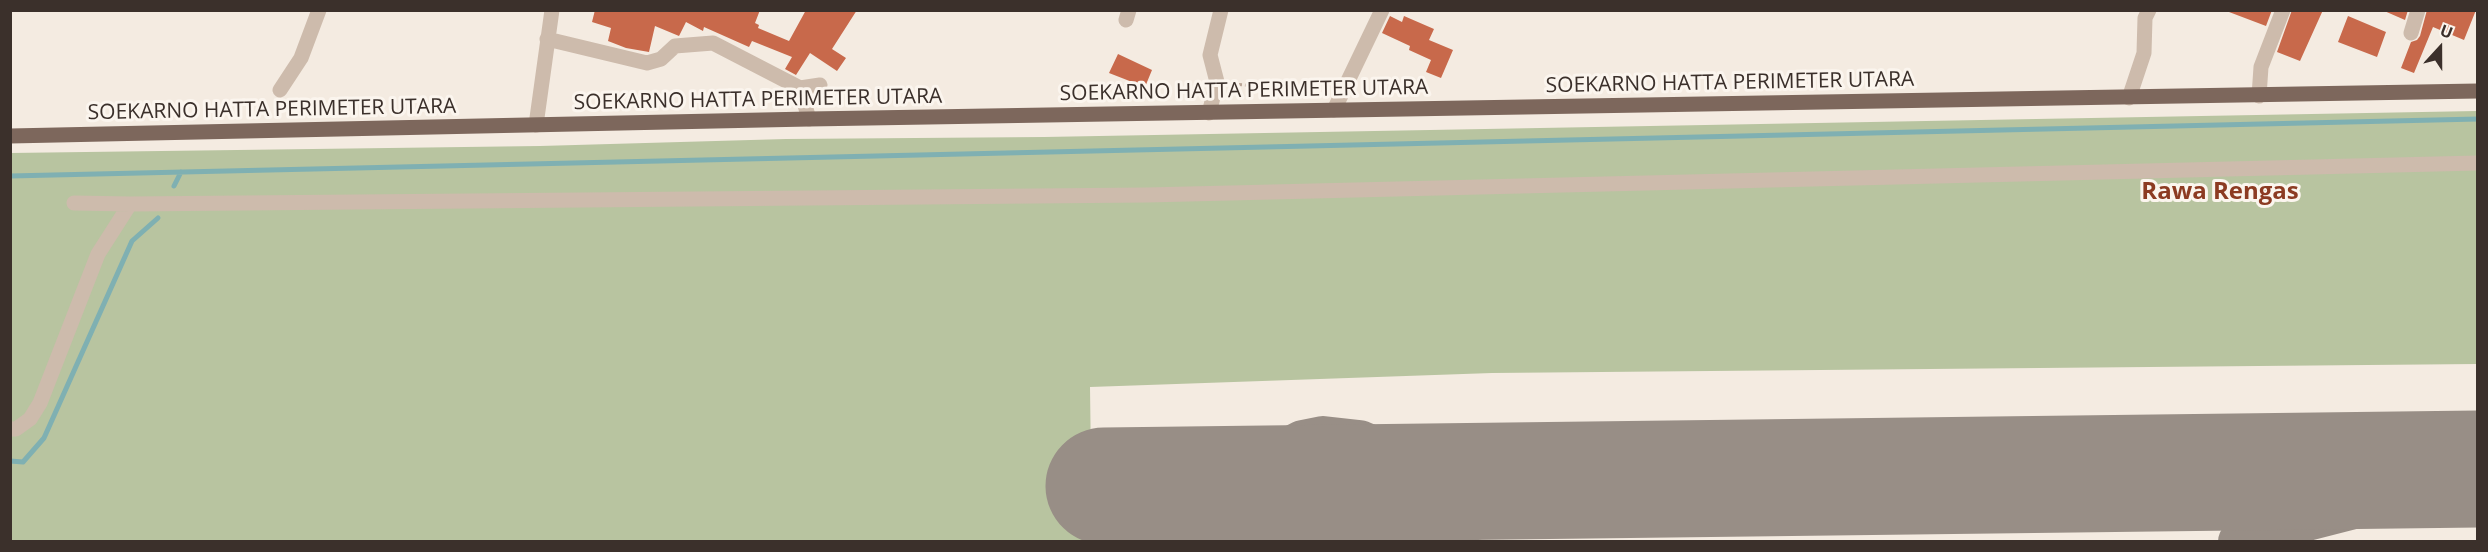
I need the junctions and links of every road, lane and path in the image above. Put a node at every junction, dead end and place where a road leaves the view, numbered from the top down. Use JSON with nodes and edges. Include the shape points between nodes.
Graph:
{"nodes":[{"id":1,"x":319,"y":10,"type":"edge"},
{"id":2,"x":552,"y":10,"type":"edge"},
{"id":3,"x":1221,"y":10,"type":"edge"},
{"id":4,"x":1382,"y":10,"type":"edge"},
{"id":5,"x":2149,"y":10,"type":"edge"},
{"id":6,"x":2283,"y":10,"type":"edge"},
{"id":7,"x":2418,"y":10,"type":"edge"},
{"id":8,"x":2411,"y":33,"type":"dead end"},
{"id":9,"x":547,"y":39,"type":"junction"},
{"id":10,"x":1217,"y":82,"type":"junction"},
{"id":11,"x":820,"y":85,"type":"dead end"},
{"id":12,"x":1345,"y":87,"type":"junction"},
{"id":13,"x":800,"y":88,"type":"junction"},
{"id":14,"x":280,"y":90,"type":"dead end"},
{"id":15,"x":2478,"y":91,"type":"edge"},
{"id":16,"x":2259,"y":96,"type":"junction"},
{"id":17,"x":2129,"y":98,"type":"junction"},
{"id":18,"x":1334,"y":110,"type":"junction"},
{"id":19,"x":1209,"y":113,"type":"junction"},
{"id":20,"x":809,"y":119,"type":"junction"},
{"id":21,"x":536,"y":125,"type":"junction"},
{"id":22,"x":10,"y":136,"type":"edge"},
{"id":23,"x":2478,"y":163,"type":"edge"},
{"id":24,"x":74,"y":203,"type":"dead end"},
{"id":25,"x":130,"y":204,"type":"junction"},
{"id":26,"x":10,"y":429,"type":"edge"}],
"edges":[{"from":1,"to":14,"type":"street","via":[[301,58]]},
{"from":2,"to":9,"type":"street"},
{"from":3,"to":10,"type":"street","via":[[1210,55]]},
{"from":4,"to":12,"type":"street"},
{"from":5,"to":17,"type":"street","via":[[2145,18],[2144,53]]},
{"from":6,"to":16,"type":"street","via":[[2261,67]]},
{"from":7,"to":8,"type":"street"},
{"from":9,"to":13,"type":"street","via":[[647,63],[661,59],[675,46],[713,43]]},
{"from":9,"to":21,"type":"street"},
{"from":10,"to":12,"type":"path","via":[[1267,87]]},
{"from":10,"to":19,"type":"street"},
{"from":11,"to":13,"type":"street"},
{"from":12,"to":18,"type":"street"},
{"from":13,"to":20,"type":"street"},
{"from":15,"to":16,"type":"main road","name":"SOEKARNO HATTA PERIMETER UTARA"},
{"from":16,"to":17,"type":"main road","name":"SOEKARNO HATTA PERIMETER UTARA"},
{"from":17,"to":18,"type":"main road","name":"SOEKARNO HATTA PERIMETER UTARA"},
{"from":18,"to":19,"type":"main road","name":"SOEKARNO HATTA PERIMETER UTARA"},
{"from":19,"to":20,"type":"main road","name":"SOEKARNO HATTA PERIMETER UTARA"},
{"from":20,"to":21,"type":"main road","name":"SOEKARNO HATTA PERIMETER UTARA"},
{"from":21,"to":22,"type":"main road","name":"SOEKARNO HATTA PERIMETER UTARA"},
{"from":23,"to":25,"type":"street","via":[[1147,195]]},
{"from":24,"to":25,"type":"street"},
{"from":25,"to":26,"type":"street","via":[[98,254],[40,403],[30,419]]}]}
